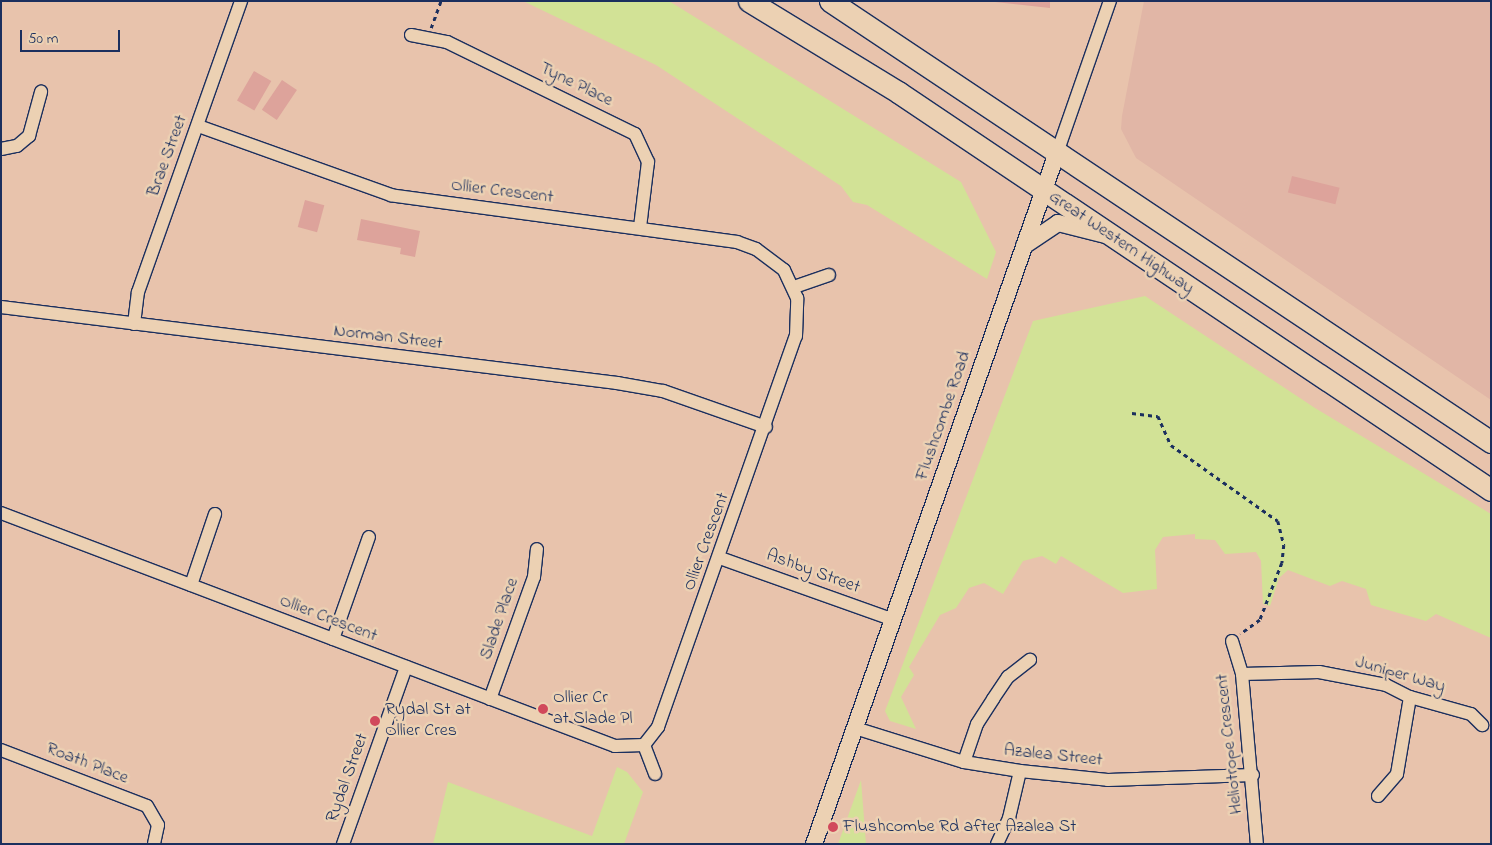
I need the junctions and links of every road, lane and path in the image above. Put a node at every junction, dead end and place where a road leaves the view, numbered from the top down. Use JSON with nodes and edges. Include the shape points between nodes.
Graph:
{"nodes":[{"id":1,"x":241,"y":1,"type":"edge"},
{"id":2,"x":441,"y":1,"type":"edge"},
{"id":3,"x":749,"y":1,"type":"edge"},
{"id":4,"x":830,"y":1,"type":"edge"},
{"id":5,"x":1110,"y":1,"type":"edge"},
{"id":6,"x":411,"y":35,"type":"dead end"},
{"id":7,"x":428,"y":36,"type":"junction"},
{"id":8,"x":41,"y":92,"type":"dead end"},
{"id":9,"x":198,"y":126,"type":"junction"},
{"id":10,"x":1,"y":149,"type":"edge"},
{"id":11,"x":1058,"y":150,"type":"junction"},
{"id":12,"x":1043,"y":190,"type":"junction"},
{"id":13,"x":640,"y":228,"type":"junction"},
{"id":14,"x":1110,"y":236,"type":"junction"},
{"id":15,"x":1022,"y":248,"type":"junction"},
{"id":16,"x":829,"y":275,"type":"dead end"},
{"id":17,"x":794,"y":287,"type":"junction"},
{"id":18,"x":1,"y":307,"type":"edge"},
{"id":19,"x":134,"y":324,"type":"junction"},
{"id":20,"x":1132,"y":413,"type":"dead end"},
{"id":21,"x":766,"y":427,"type":"junction"},
{"id":22,"x":1491,"y":442,"type":"edge"},
{"id":23,"x":1491,"y":490,"type":"edge"},
{"id":24,"x":1,"y":513,"type":"edge"},
{"id":25,"x":215,"y":514,"type":"dead end"},
{"id":26,"x":369,"y":537,"type":"dead end"},
{"id":27,"x":537,"y":549,"type":"dead end"},
{"id":28,"x":720,"y":558,"type":"junction"},
{"id":29,"x":191,"y":585,"type":"junction"},
{"id":30,"x":894,"y":620,"type":"junction"},
{"id":31,"x":333,"y":640,"type":"junction"},
{"id":32,"x":1232,"y":641,"type":"joint"},
{"id":33,"x":1030,"y":660,"type":"dead end"},
{"id":34,"x":406,"y":667,"type":"junction"},
{"id":35,"x":1242,"y":674,"type":"junction"},
{"id":36,"x":1410,"y":697,"type":"junction"},
{"id":37,"x":490,"y":699,"type":"junction"},
{"id":38,"x":1482,"y":725,"type":"dead end"},
{"id":39,"x":855,"y":728,"type":"junction"},
{"id":40,"x":644,"y":745,"type":"junction"},
{"id":41,"x":1,"y":750,"type":"edge"},
{"id":42,"x":964,"y":762,"type":"junction"},
{"id":43,"x":1020,"y":772,"type":"junction"},
{"id":44,"x":655,"y":774,"type":"dead end"},
{"id":45,"x":1252,"y":775,"type":"junction"},
{"id":46,"x":1378,"y":796,"type":"dead end"},
{"id":47,"x":154,"y":844,"type":"edge"},
{"id":48,"x":343,"y":844,"type":"edge"},
{"id":49,"x":814,"y":844,"type":"edge"},
{"id":50,"x":997,"y":844,"type":"edge"},
{"id":51,"x":1256,"y":844,"type":"edge"}],
"edges":[{"from":1,"to":9,"type":"street","name":"Brae Street"},
{"from":2,"to":7,"type":"path"},
{"from":3,"to":12,"type":"highway","name":"Great Western Highway","via":[[898,92]]},
{"from":4,"to":11,"type":"highway"},
{"from":5,"to":11,"type":"street","name":"Flushcombe Road"},
{"from":6,"to":7,"type":"street","name":"Tyne Place"},
{"from":7,"to":13,"type":"street","name":"Tyne Place","via":[[635,134],[648,162]]},
{"from":8,"to":10,"type":"street","via":[[30,136],[17,146]]},
{"from":9,"to":13,"type":"street","name":"Ollier Crescent","via":[[391,195]]},
{"from":9,"to":19,"type":"street","name":"Brae Street","via":[[138,292]]},
{"from":11,"to":12,"type":"street","name":"Flushcombe Road"},
{"from":11,"to":22,"type":"highway"},
{"from":12,"to":14,"type":"highway","name":"Great Western Highway"},
{"from":12,"to":15,"type":"street","name":"Flushcombe Road"},
{"from":13,"to":17,"type":"street","name":"Ollier Crescent","via":[[747,245],[775,261]]},
{"from":14,"to":15,"type":"street","via":[[1058,223]]},
{"from":14,"to":23,"type":"highway","name":"Great Western Highway"},
{"from":15,"to":30,"type":"street","name":"Flushcombe Road"},
{"from":16,"to":17,"type":"street"},
{"from":17,"to":21,"type":"street","name":"Ollier Crescent","via":[[796,336]]},
{"from":18,"to":19,"type":"street","name":"Norman Street"},
{"from":19,"to":21,"type":"street","name":"Norman Street","via":[[617,383],[663,391]]},
{"from":20,"to":32,"type":"path","via":[[1158,416],[1171,445],[1278,521],[1284,545],[1282,563],[1260,620]]},
{"from":21,"to":28,"type":"street","name":"Ollier Crescent"},
{"from":24,"to":29,"type":"street","name":"Ollier Crescent"},
{"from":25,"to":29,"type":"street"},
{"from":26,"to":31,"type":"street"},
{"from":27,"to":37,"type":"street","name":"Slade Place","via":[[534,577]]},
{"from":28,"to":30,"type":"street","name":"Ashby Street"},
{"from":28,"to":40,"type":"street","name":"Ollier Crescent","via":[[658,727]]},
{"from":29,"to":31,"type":"street","name":"Ollier Crescent"},
{"from":30,"to":39,"type":"street","name":"Flushcombe Road"},
{"from":31,"to":34,"type":"street","name":"Ollier Crescent"},
{"from":32,"to":35,"type":"street","name":"Heliotrope Crescent"},
{"from":33,"to":42,"type":"street","via":[[1008,677],[993,698],[977,724]]},
{"from":34,"to":37,"type":"street","name":"Ollier Crescent"},
{"from":34,"to":48,"type":"street","name":"Rydal Street"},
{"from":35,"to":36,"type":"street","name":"Juniper Way","via":[[1319,672],[1386,685]]},
{"from":35,"to":45,"type":"street","name":"Heliotrope Crescent"},
{"from":36,"to":38,"type":"street","name":"Juniper Way","via":[[1471,714]]},
{"from":36,"to":46,"type":"street","via":[[1397,774]]},
{"from":37,"to":40,"type":"street","name":"Ollier Crescent","via":[[614,746]]},
{"from":39,"to":42,"type":"street","name":"Azalea Street"},
{"from":39,"to":49,"type":"street","name":"Flushcombe Road"},
{"from":40,"to":44,"type":"street"},
{"from":41,"to":47,"type":"street","name":"Roath Place","via":[[161,814]]},
{"from":42,"to":43,"type":"street","name":"Azalea Street"},
{"from":43,"to":45,"type":"street","name":"Azalea Street","via":[[1108,780]]},
{"from":43,"to":50,"type":"street","via":[[1009,818]]},
{"from":45,"to":51,"type":"street","name":"Heliotrope Crescent"}]}
